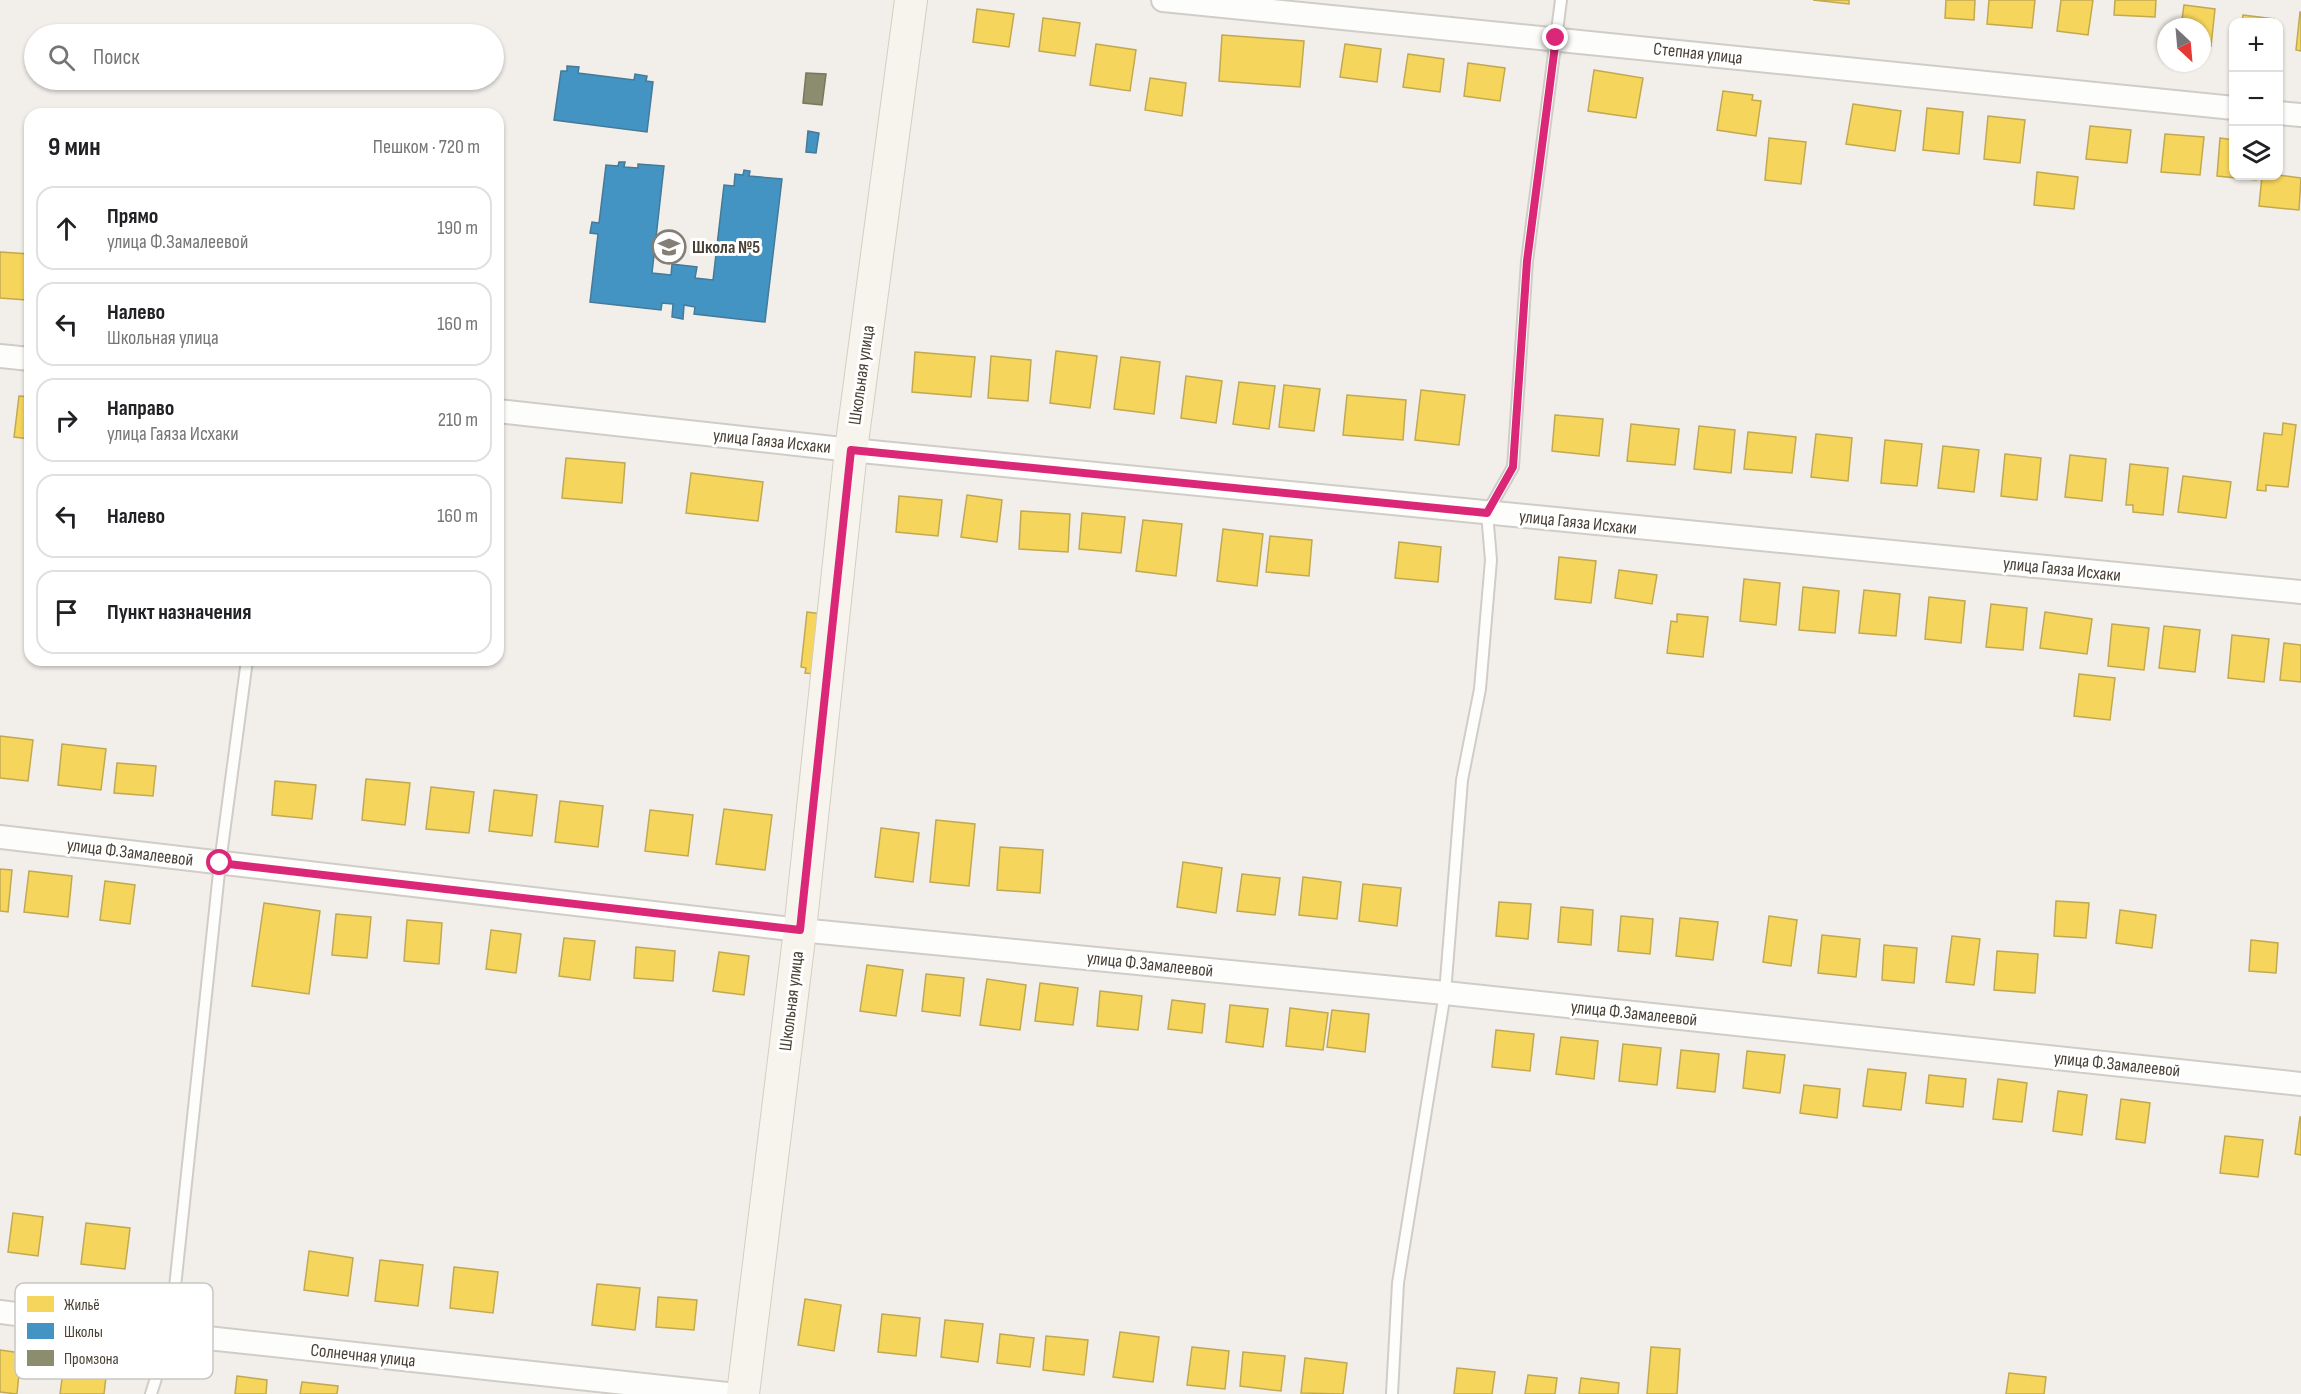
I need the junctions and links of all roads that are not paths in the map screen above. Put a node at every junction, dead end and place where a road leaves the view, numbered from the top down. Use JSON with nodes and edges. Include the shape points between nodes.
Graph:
{"nodes":[{"id":1,"x":911,"y":0,"type":"edge"},
{"id":2,"x":1163,"y":0,"type":"edge"},
{"id":3,"x":1561,"y":0,"type":"edge"},
{"id":4,"x":1556,"y":38,"type":"junction"},
{"id":5,"x":2229,"y":107,"type":"edge"},
{"id":6,"x":2283,"y":113,"type":"edge"},
{"id":7,"x":2301,"y":115,"type":"edge"},
{"id":8,"x":0,"y":356,"type":"edge"},
{"id":9,"x":24,"y":358,"type":"edge"},
{"id":10,"x":504,"y":412,"type":"edge"},
{"id":11,"x":851,"y":450,"type":"junction"},
{"id":12,"x":1487,"y":513,"type":"junction"},
{"id":13,"x":2301,"y":592,"type":"edge"},
{"id":14,"x":247,"y":666,"type":"edge"},
{"id":15,"x":0,"y":837,"type":"edge"},
{"id":16,"x":220,"y":863,"type":"junction"},
{"id":17,"x":800,"y":930,"type":"junction"},
{"id":18,"x":1445,"y":993,"type":"junction"},
{"id":19,"x":2301,"y":1084,"type":"edge"},
{"id":20,"x":175,"y":1283,"type":"edge"},
{"id":21,"x":0,"y":1312,"type":"edge"},
{"id":22,"x":15,"y":1314,"type":"edge"},
{"id":23,"x":213,"y":1339,"type":"edge"},
{"id":24,"x":156,"y":1379,"type":"edge"},
{"id":25,"x":152,"y":1394,"type":"edge"},
{"id":26,"x":727,"y":1394,"type":"edge"},
{"id":27,"x":743,"y":1394,"type":"edge"},
{"id":28,"x":1392,"y":1394,"type":"edge"}],
"edges":[{"from":1,"to":11,"type":"street","name":"Школьная улица"},
{"from":2,"to":4,"type":"street","name":"Степная улица"},
{"from":3,"to":4,"type":"lane"},
{"from":4,"to":5,"type":"street","name":"Степная улица"},
{"from":4,"to":12,"type":"lane","via":[[1527,261],[1513,467]]},
{"from":6,"to":7,"type":"street"},
{"from":8,"to":9,"type":"street"},
{"from":10,"to":11,"type":"street","name":"улица Гаяза Исхаки"},
{"from":11,"to":12,"type":"street","name":"улица Гаяза Исхаки"},
{"from":11,"to":17,"type":"street","name":"Школьная улица"},
{"from":12,"to":13,"type":"street","name":"улица Гаяза Исхаки"},
{"from":12,"to":18,"type":"lane","via":[[1491,560],[1480,689],[1462,780]]},
{"from":14,"to":16,"type":"lane"},
{"from":15,"to":16,"type":"street","name":"улица Ф.Замалеевой"},
{"from":16,"to":17,"type":"street","name":"улица Ф.Замалеевой"},
{"from":16,"to":20,"type":"lane"},
{"from":17,"to":18,"type":"street","name":"улица Ф.Замалеевой"},
{"from":17,"to":27,"type":"street","name":"Школьная улица"},
{"from":18,"to":19,"type":"street","name":"улица Ф.Замалеевой"},
{"from":18,"to":28,"type":"lane","via":[[1398,1284]]},
{"from":21,"to":22,"type":"street","name":"Солнечная улица"},
{"from":23,"to":26,"type":"street","name":"Солнечная улица"},
{"from":24,"to":25,"type":"lane"}]}
